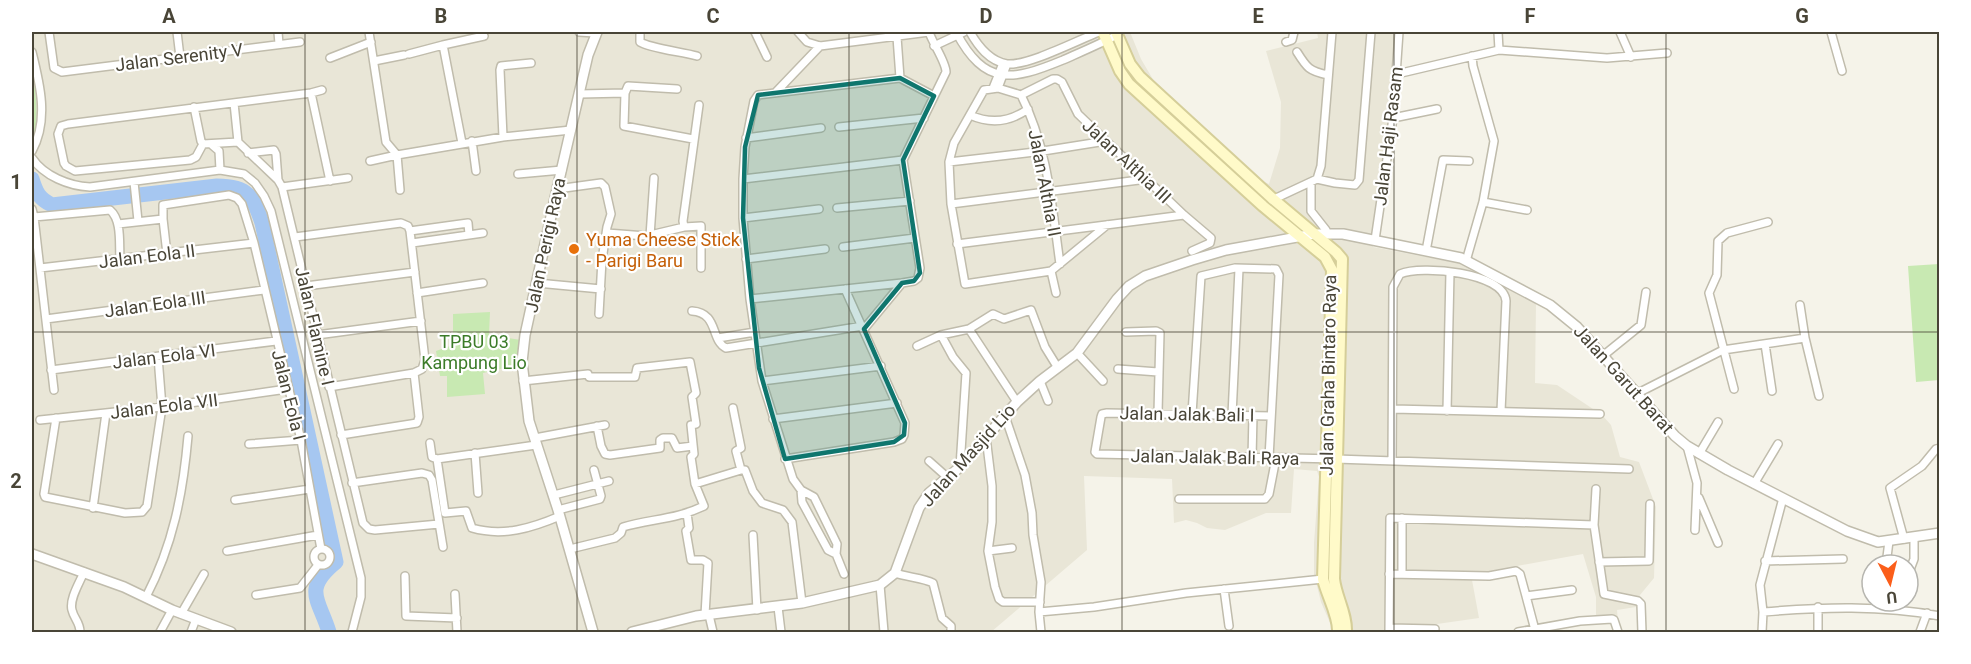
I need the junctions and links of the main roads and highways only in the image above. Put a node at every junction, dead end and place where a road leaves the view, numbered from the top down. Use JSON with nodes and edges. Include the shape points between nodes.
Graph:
{"nodes":[{"id":1,"x":1117,"y":33,"type":"edge"},
{"id":2,"x":1103,"y":35,"type":"edge"},
{"id":3,"x":1334,"y":362,"type":"junction"},
{"id":4,"x":1331,"y":459,"type":"junction"},
{"id":5,"x":1338,"y":633,"type":"edge"},
{"id":6,"x":1346,"y":633,"type":"edge"}],
"edges":[{"from":1,"to":3,"type":"main road","name":"Jalan Graha Bintaro Raya","via":[[1140,77],[1342,259]]},
{"from":2,"to":3,"type":"main road","name":"Jalan Graha Bintaro Raya","via":[[1129,84],[1263,206],[1325,256],[1332,270]]},
{"from":3,"to":4,"type":"main road","name":"Jalan Graha Bintaro Raya"},
{"from":4,"to":5,"type":"main road","name":"Jalan Graha Bintaro Raya","via":[[1323,579]]},
{"from":4,"to":6,"type":"main road","name":"Jalan Graha Bintaro Raya","via":[[1334,579]]}]}
